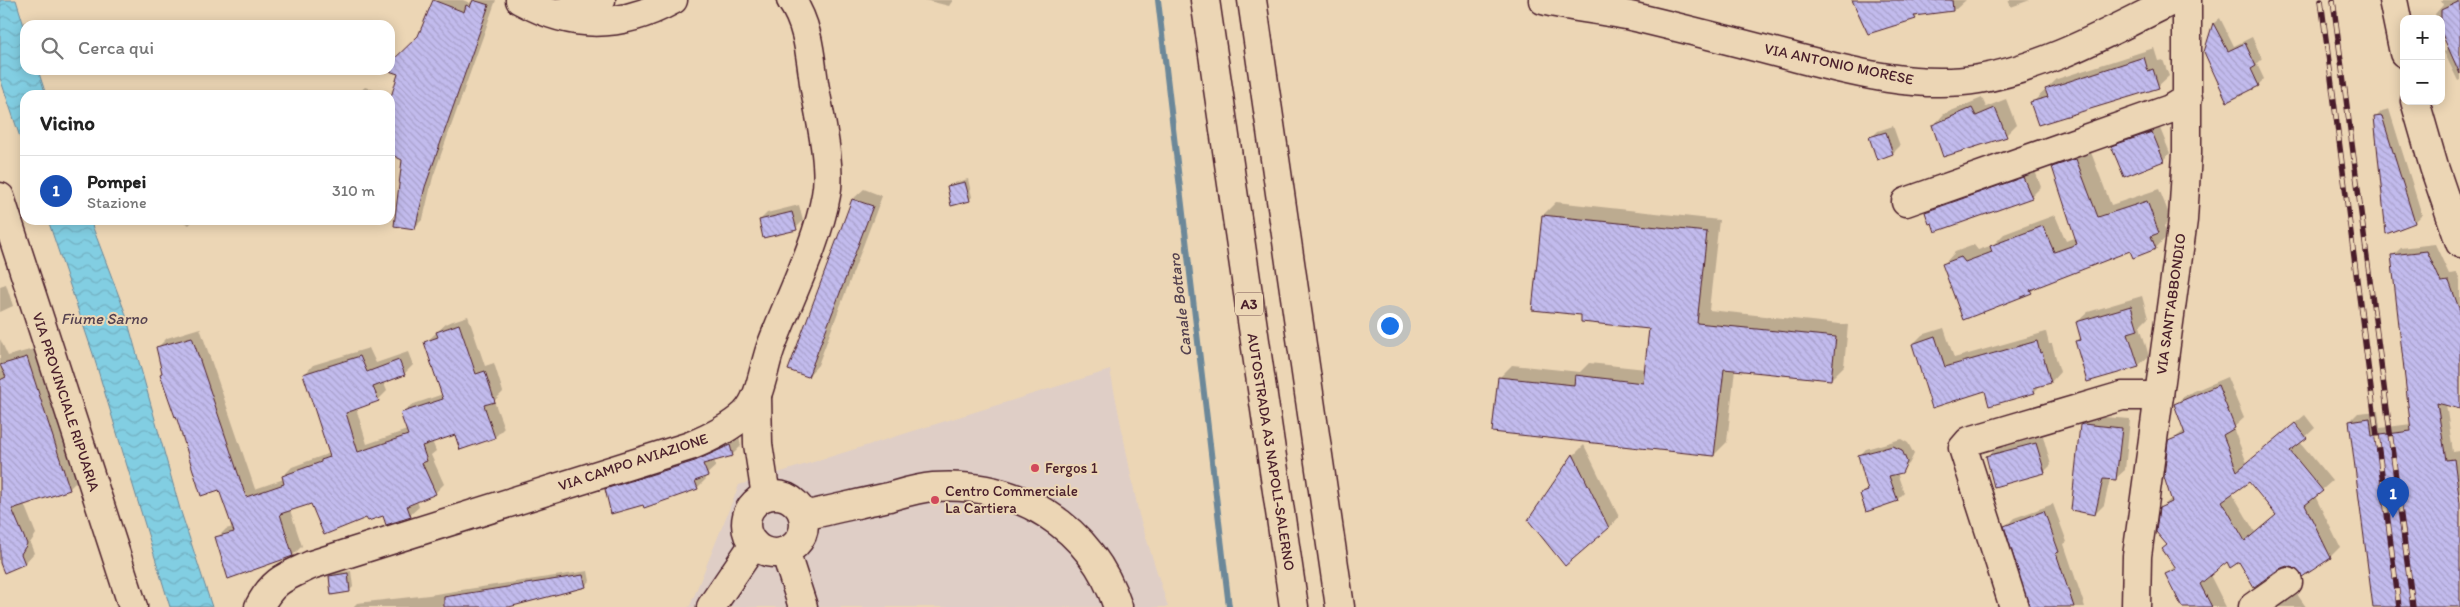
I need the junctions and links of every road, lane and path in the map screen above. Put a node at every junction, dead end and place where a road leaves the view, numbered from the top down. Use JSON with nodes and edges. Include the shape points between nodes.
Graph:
{"nodes":[{"id":1,"x":520,"y":0,"type":"edge"},
{"id":2,"x":601,"y":0,"type":"edge"},
{"id":3,"x":673,"y":0,"type":"edge"},
{"id":4,"x":791,"y":0,"type":"edge"},
{"id":5,"x":1205,"y":0,"type":"edge"},
{"id":6,"x":1252,"y":0,"type":"edge"},
{"id":7,"x":1543,"y":0,"type":"edge"},
{"id":8,"x":2174,"y":0,"type":"edge"},
{"id":9,"x":2187,"y":0,"type":"edge"},
{"id":10,"x":2392,"y":0,"type":"edge"},
{"id":11,"x":1605,"y":6,"type":"edge"},
{"id":12,"x":553,"y":14,"type":"junction"},
{"id":13,"x":2400,"y":35,"type":"edge"},
{"id":14,"x":2188,"y":98,"type":"junction"},
{"id":15,"x":2416,"y":105,"type":"edge"},
{"id":16,"x":0,"y":197,"type":"edge"},
{"id":17,"x":1906,"y":202,"type":"dead end"},
{"id":18,"x":2460,"y":243,"type":"edge"},
{"id":19,"x":757,"y":396,"type":"junction"},
{"id":20,"x":2159,"y":396,"type":"junction"},
{"id":21,"x":766,"y":496,"type":"junction"},
{"id":22,"x":803,"y":516,"type":"junction"},
{"id":23,"x":754,"y":544,"type":"junction"},
{"id":24,"x":785,"y":551,"type":"junction"},
{"id":25,"x":2288,"y":582,"type":"dead end"},
{"id":26,"x":802,"y":604,"type":"edge"},
{"id":27,"x":132,"y":607,"type":"edge"},
{"id":28,"x":259,"y":607,"type":"edge"},
{"id":29,"x":711,"y":607,"type":"edge"},
{"id":30,"x":1118,"y":607,"type":"edge"},
{"id":31,"x":1294,"y":607,"type":"edge"},
{"id":32,"x":1340,"y":607,"type":"edge"},
{"id":33,"x":2014,"y":607,"type":"edge"},
{"id":34,"x":2136,"y":607,"type":"edge"},
{"id":35,"x":2253,"y":607,"type":"edge"}],
"edges":[{"from":1,"to":12,"type":"main road"},
{"from":2,"to":12,"type":"main road","via":[[576,10]]},
{"from":3,"to":12,"type":"main road","via":[[615,22],[576,21]]},
{"from":4,"to":19,"type":"main road","name":"VIA CAMPO AVIAZIONE","via":[[802,20],[808,43],[826,165],[827,194],[817,229],[771,346]]},
{"from":5,"to":31,"type":"main road","name":"AUTOSTRADA A3 NAPOLI-SALERNO","number":"A3"},
{"from":6,"to":32,"type":"main road"},
{"from":7,"to":11,"type":"main road","name":"VIA ANTONIO MORESE","via":[[1572,8]]},
{"from":8,"to":11,"type":"main road","name":"VIA ANTONIO MORESE","via":[[2056,56],[2017,70],[1948,82],[1886,76],[1825,65]]},
{"from":9,"to":14,"type":"main road","name":"VIA SANT'ABBONDIO"},
{"from":10,"to":13,"type":"main road"},
{"from":14,"to":17,"type":"main road","via":[[2170,109]]},
{"from":14,"to":20,"type":"main road","name":"VIA SANT'ABBONDIO","via":[[2183,220]]},
{"from":15,"to":18,"type":"main road"},
{"from":16,"to":27,"type":"main road","name":"VIA PROVINCIALE RIPUARIA"},
{"from":19,"to":21,"type":"main road","via":[[758,444]]},
{"from":19,"to":28,"type":"main road","name":"VIA CAMPO AVIAZIONE","via":[[746,413],[713,437],[311,565],[283,578],[268,590]]},
{"from":20,"to":33,"type":"main road","via":[[2122,396],[1969,441],[1963,448]]},
{"from":20,"to":34,"type":"main road","name":"VIA SANT'ABBONDIO","via":[[2137,556]]},
{"from":21,"to":22,"type":"main road","via":[[785,496],[800,507]]},
{"from":21,"to":23,"type":"main road","via":[[758,500],[747,516],[746,526]]},
{"from":22,"to":24,"type":"main road","via":[[805,526],[798,543]]},
{"from":22,"to":30,"type":"main road","via":[[932,487],[972,487],[1009,495],[1049,514],[1075,535],[1099,565]]},
{"from":23,"to":24,"type":"main road","via":[[771,553]]},
{"from":23,"to":29,"type":"main road"},
{"from":24,"to":26,"type":"main road"},
{"from":25,"to":35,"type":"main road"}]}
